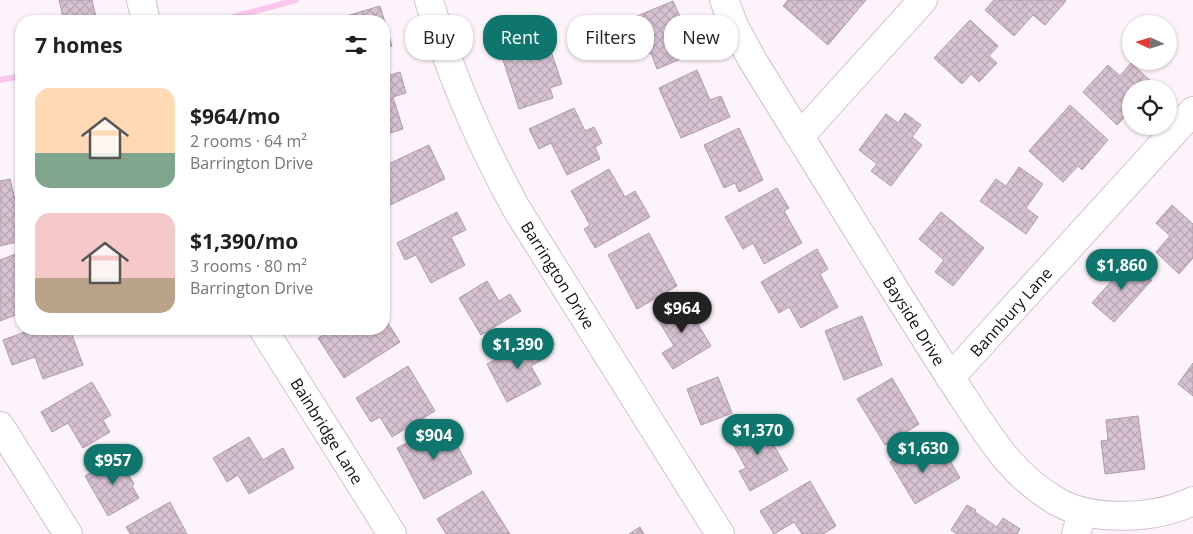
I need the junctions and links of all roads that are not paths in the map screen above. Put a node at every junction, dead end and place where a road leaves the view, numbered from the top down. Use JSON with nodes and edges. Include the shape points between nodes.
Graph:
{"nodes":[{"id":1,"x":140,"y":0,"type":"edge"},
{"id":2,"x":428,"y":0,"type":"edge"},
{"id":3,"x":724,"y":0,"type":"edge"},
{"id":4,"x":923,"y":0,"type":"edge"},
{"id":5,"x":144,"y":15,"type":"edge"},
{"id":6,"x":1193,"y":111,"type":"edge"},
{"id":7,"x":800,"y":136,"type":"junction"},
{"id":8,"x":267,"y":335,"type":"edge"},
{"id":9,"x":950,"y":378,"type":"junction"},
{"id":10,"x":0,"y":426,"type":"edge"},
{"id":11,"x":1193,"y":501,"type":"edge"},
{"id":12,"x":1079,"y":523,"type":"edge"},
{"id":13,"x":68,"y":534,"type":"edge"},
{"id":14,"x":392,"y":534,"type":"edge"},
{"id":15,"x":720,"y":534,"type":"edge"}],
"edges":[{"from":1,"to":5,"type":"street"},
{"from":2,"to":15,"type":"street","name":"Barrington Drive","via":[[459,89],[499,178]]},
{"from":3,"to":7,"type":"street","name":"Bayside Drive","via":[[753,61]]},
{"from":4,"to":7,"type":"street"},
{"from":6,"to":9,"type":"street","name":"Bannbury Lane"},
{"from":7,"to":9,"type":"street","name":"Bayside Drive"},
{"from":8,"to":14,"type":"street","name":"Bainbridge Lane"},
{"from":9,"to":12,"type":"street","name":"Bayside Drive","via":[[1014,468]]},
{"from":10,"to":13,"type":"street"},
{"from":11,"to":12,"type":"street","name":"Bayside Drive","via":[[1164,511],[1110,515]]}]}
